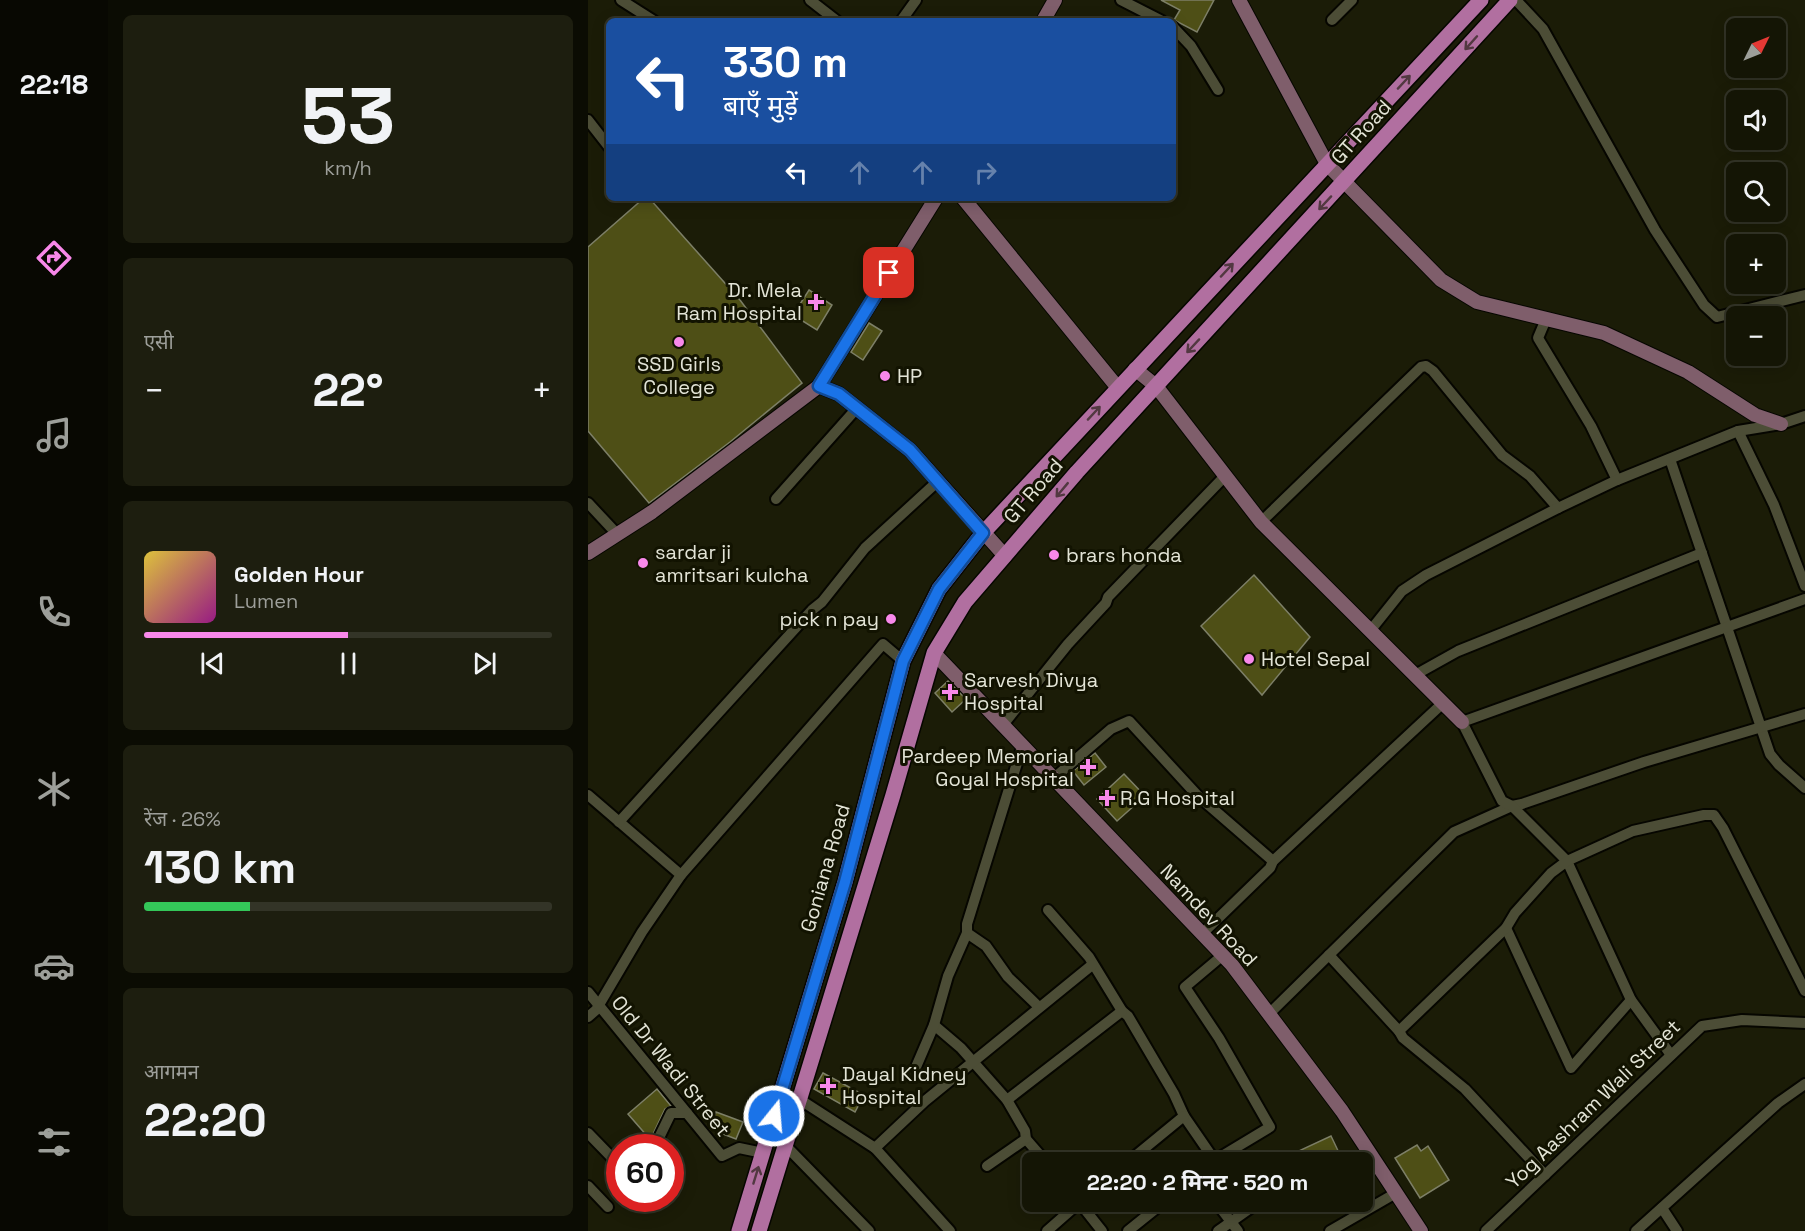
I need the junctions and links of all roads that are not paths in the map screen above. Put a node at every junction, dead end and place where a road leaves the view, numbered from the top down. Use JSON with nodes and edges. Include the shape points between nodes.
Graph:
{"nodes":[{"id":1,"x":621,"y":0,"type":"edge"},
{"id":2,"x":810,"y":0,"type":"edge"},
{"id":3,"x":916,"y":0,"type":"edge"},
{"id":4,"x":1055,"y":0,"type":"edge"},
{"id":5,"x":1121,"y":0,"type":"edge"},
{"id":6,"x":1239,"y":0,"type":"edge"},
{"id":7,"x":1352,"y":0,"type":"edge"},
{"id":8,"x":1481,"y":0,"type":"edge"},
{"id":9,"x":1510,"y":0,"type":"edge"},
{"id":10,"x":1516,"y":0,"type":"edge"},
{"id":11,"x":649,"y":18,"type":"edge"},
{"id":12,"x":833,"y":18,"type":"edge"},
{"id":13,"x":903,"y":18,"type":"edge"},
{"id":14,"x":1045,"y":18,"type":"edge"},
{"id":15,"x":1156,"y":18,"type":"edge"},
{"id":16,"x":1332,"y":20,"type":"dead end"},
{"id":17,"x":1176,"y":30,"type":"edge"},
{"id":18,"x":1218,"y":90,"type":"dead end"},
{"id":19,"x":588,"y":120,"type":"edge"},
{"id":20,"x":606,"y":143,"type":"edge"},
{"id":21,"x":1327,"y":164,"type":"junction"},
{"id":22,"x":1344,"y":182,"type":"junction"},
{"id":23,"x":934,"y":201,"type":"edge"},
{"id":24,"x":965,"y":201,"type":"edge"},
{"id":25,"x":1805,"y":295,"type":"edge"},
{"id":26,"x":1546,"y":319,"type":"junction"},
{"id":27,"x":1135,"y":369,"type":"junction"},
{"id":28,"x":819,"y":386,"type":"junction"},
{"id":29,"x":1156,"y":386,"type":"junction"},
{"id":30,"x":1118,"y":388,"type":"junction"},
{"id":31,"x":856,"y":408,"type":"junction"},
{"id":32,"x":1805,"y":416,"type":"edge"},
{"id":33,"x":1781,"y":424,"type":"junction"},
{"id":34,"x":1738,"y":430,"type":"junction"},
{"id":35,"x":1670,"y":459,"type":"junction"},
{"id":36,"x":1225,"y":476,"type":"junction"},
{"id":37,"x":1617,"y":480,"type":"junction"},
{"id":38,"x":937,"y":482,"type":"junction"},
{"id":39,"x":776,"y":499,"type":"dead end"},
{"id":40,"x":588,"y":503,"type":"edge"},
{"id":41,"x":1558,"y":508,"type":"junction"},
{"id":42,"x":1261,"y":522,"type":"junction"},
{"id":43,"x":983,"y":533,"type":"junction"},
{"id":44,"x":617,"y":534,"type":"junction"},
{"id":45,"x":588,"y":553,"type":"edge"},
{"id":46,"x":1702,"y":553,"type":"junction"},
{"id":47,"x":1005,"y":556,"type":"junction"},
{"id":48,"x":1805,"y":586,"type":"edge"},
{"id":49,"x":1805,"y":599,"type":"edge"},
{"id":50,"x":1727,"y":627,"type":"junction"},
{"id":51,"x":1370,"y":631,"type":"junction"},
{"id":52,"x":934,"y":653,"type":"junction"},
{"id":53,"x":903,"y":661,"type":"junction"},
{"id":54,"x":1415,"y":675,"type":"junction"},
{"id":55,"x":1443,"y":703,"type":"junction"},
{"id":56,"x":1805,"y":714,"type":"edge"},
{"id":57,"x":1462,"y":722,"type":"junction"},
{"id":58,"x":1002,"y":726,"type":"junction"},
{"id":59,"x":1760,"y":727,"type":"junction"},
{"id":60,"x":1022,"y":747,"type":"junction"},
{"id":61,"x":1053,"y":779,"type":"junction"},
{"id":62,"x":1805,"y":788,"type":"edge"},
{"id":63,"x":588,"y":795,"type":"edge"},
{"id":64,"x":1512,"y":806,"type":"junction"},
{"id":65,"x":619,"y":822,"type":"junction"},
{"id":66,"x":1273,"y":861,"type":"junction"},
{"id":67,"x":1567,"y":861,"type":"junction"},
{"id":68,"x":681,"y":875,"type":"junction"},
{"id":69,"x":1048,"y":910,"type":"dead end"},
{"id":70,"x":1506,"y":928,"type":"junction"},
{"id":71,"x":967,"y":933,"type":"junction"},
{"id":72,"x":1202,"y":934,"type":"junction"},
{"id":73,"x":1223,"y":955,"type":"junction"},
{"id":74,"x":1329,"y":955,"type":"junction"},
{"id":75,"x":1092,"y":965,"type":"junction"},
{"id":76,"x":588,"y":992,"type":"edge"},
{"id":77,"x":1805,"y":992,"type":"edge"},
{"id":78,"x":1631,"y":1000,"type":"junction"},
{"id":79,"x":598,"y":1005,"type":"junction"},
{"id":80,"x":1039,"y":1007,"type":"junction"},
{"id":81,"x":1122,"y":1011,"type":"junction"},
{"id":82,"x":1269,"y":1014,"type":"junction"},
{"id":83,"x":588,"y":1017,"type":"edge"},
{"id":84,"x":1805,"y":1023,"type":"edge"},
{"id":85,"x":934,"y":1025,"type":"junction"},
{"id":86,"x":1399,"y":1031,"type":"junction"},
{"id":87,"x":1671,"y":1055,"type":"junction"},
{"id":88,"x":973,"y":1063,"type":"junction"},
{"id":89,"x":916,"y":1067,"type":"dead end"},
{"id":90,"x":1805,"y":1084,"type":"edge"},
{"id":91,"x":780,"y":1097,"type":"junction"},
{"id":92,"x":799,"y":1099,"type":"junction"},
{"id":93,"x":1007,"y":1100,"type":"junction"},
{"id":94,"x":687,"y":1113,"type":"junction"},
{"id":95,"x":1184,"y":1116,"type":"junction"},
{"id":96,"x":588,"y":1133,"type":"edge"},
{"id":97,"x":661,"y":1134,"type":"edge"},
{"id":98,"x":1026,"y":1139,"type":"junction"},
{"id":99,"x":785,"y":1145,"type":"junction"},
{"id":100,"x":875,"y":1148,"type":"junction"},
{"id":101,"x":606,"y":1152,"type":"edge"},
{"id":102,"x":1037,"y":1152,"type":"edge"},
{"id":103,"x":1140,"y":1152,"type":"edge"},
{"id":104,"x":1207,"y":1152,"type":"edge"},
{"id":105,"x":1229,"y":1152,"type":"edge"},
{"id":106,"x":763,"y":1153,"type":"junction"},
{"id":107,"x":987,"y":1166,"type":"dead end"},
{"id":108,"x":1545,"y":1175,"type":"junction"},
{"id":109,"x":588,"y":1186,"type":"edge"},
{"id":110,"x":1396,"y":1193,"type":"junction"},
{"id":111,"x":606,"y":1205,"type":"edge"},
{"id":112,"x":1662,"y":1208,"type":"junction"},
{"id":113,"x":1068,"y":1212,"type":"edge"},
{"id":114,"x":1087,"y":1212,"type":"edge"},
{"id":115,"x":1152,"y":1212,"type":"edge"},
{"id":116,"x":1223,"y":1212,"type":"edge"},
{"id":117,"x":1244,"y":1212,"type":"edge"},
{"id":118,"x":1230,"y":1221,"type":"junction"},
{"id":119,"x":740,"y":1231,"type":"edge"},
{"id":120,"x":759,"y":1231,"type":"edge"},
{"id":121,"x":869,"y":1231,"type":"edge"},
{"id":122,"x":950,"y":1231,"type":"edge"},
{"id":123,"x":1047,"y":1231,"type":"edge"},
{"id":124,"x":1102,"y":1231,"type":"edge"},
{"id":125,"x":1128,"y":1231,"type":"edge"},
{"id":126,"x":1218,"y":1231,"type":"edge"},
{"id":127,"x":1238,"y":1231,"type":"edge"},
{"id":128,"x":1330,"y":1231,"type":"edge"},
{"id":129,"x":1421,"y":1231,"type":"edge"},
{"id":130,"x":1486,"y":1231,"type":"edge"},
{"id":131,"x":1636,"y":1231,"type":"edge"},
{"id":132,"x":1677,"y":1231,"type":"edge"}],
"edges":[{"from":1,"to":11,"type":"street"},
{"from":2,"to":12,"type":"street"},
{"from":3,"to":13,"type":"street"},
{"from":4,"to":14,"type":"street"},
{"from":5,"to":15,"type":"street"},
{"from":6,"to":21,"type":"street"},
{"from":7,"to":16,"type":"street"},
{"from":21,"to":8,"type":"main road","name":"GT Road","one_way":true},
{"from":9,"to":22,"type":"main road","name":"GT Road","one_way":true},
{"from":10,"to":25,"type":"street","via":[[1543,29],[1655,230],[1704,305],[1717,317]]},
{"from":17,"to":18,"type":"street","via":[[1191,46]]},
{"from":19,"to":20,"type":"street"},
{"from":21,"to":22,"type":"street"},
{"from":27,"to":21,"type":"main road","name":"GT Road","one_way":true},
{"from":22,"to":26,"type":"street","via":[[1441,280],[1478,302]]},
{"from":22,"to":29,"type":"main road","name":"GT Road","one_way":true},
{"from":23,"to":28,"type":"street"},
{"from":24,"to":30,"type":"street"},
{"from":26,"to":33,"type":"street","via":[[1604,333],[1689,372],[1755,415]]},
{"from":26,"to":37,"type":"street","via":[[1538,338],[1591,426]]},
{"from":27,"to":29,"type":"street"},
{"from":27,"to":30,"type":"main road","name":"GT Road"},
{"from":28,"to":31,"type":"street","via":[[839,394]]},
{"from":28,"to":44,"type":"street"},
{"from":29,"to":36,"type":"street"},
{"from":29,"to":47,"type":"main road","name":"GT Road","one_way":true},
{"from":43,"to":30,"type":"main road","name":"GT Road","one_way":true},
{"from":31,"to":38,"type":"street","via":[[910,450]]},
{"from":31,"to":39,"type":"street"},
{"from":32,"to":33,"type":"street"},
{"from":33,"to":34,"type":"street"},
{"from":34,"to":35,"type":"street"},
{"from":34,"to":48,"type":"street","via":[[1774,505]]},
{"from":35,"to":37,"type":"street"},
{"from":35,"to":46,"type":"street"},
{"from":36,"to":42,"type":"street"},
{"from":36,"to":58,"type":"street","via":[[1108,597]]},
{"from":37,"to":41,"type":"street"},
{"from":38,"to":43,"type":"street"},
{"from":38,"to":65,"type":"street","via":[[865,548],[822,602]]},
{"from":40,"to":44,"type":"street"},
{"from":41,"to":42,"type":"street","via":[[1530,476],[1502,455],[1426,366]]},
{"from":41,"to":51,"type":"street","via":[[1418,580],[1402,591]]},
{"from":42,"to":51,"type":"street"},
{"from":43,"to":47,"type":"street"},
{"from":43,"to":53,"type":"main road","name":"Goniana Road","via":[[939,589]]},
{"from":44,"to":45,"type":"street"},
{"from":46,"to":50,"type":"street"},
{"from":46,"to":54,"type":"street","via":[[1458,651]]},
{"from":47,"to":52,"type":"main road","name":"GT Road","via":[[964,602]]},
{"from":49,"to":50,"type":"street"},
{"from":50,"to":57,"type":"street"},
{"from":50,"to":59,"type":"street"},
{"from":51,"to":54,"type":"street"},
{"from":52,"to":58,"type":"street","name":"Namdev Road"},
{"from":52,"to":92,"type":"main road","name":"GT Road"},
{"from":53,"to":68,"type":"street","via":[[883,644]]},
{"from":53,"to":91,"type":"main road","name":"Goniana Road","via":[[845,882]]},
{"from":54,"to":55,"type":"street"},
{"from":55,"to":57,"type":"street"},
{"from":55,"to":66,"type":"street"},
{"from":56,"to":59,"type":"street"},
{"from":57,"to":64,"type":"street","via":[[1502,801]]},
{"from":58,"to":60,"type":"street","name":"Namdev Road"},
{"from":59,"to":62,"type":"street","via":[[1774,760]]},
{"from":59,"to":64,"type":"street"},
{"from":60,"to":61,"type":"street","name":"Namdev Road"},
{"from":60,"to":71,"type":"street"},
{"from":61,"to":66,"type":"street","via":[[1111,729],[1129,721],[1197,795]]},
{"from":61,"to":72,"type":"street","name":"Namdev Road"},
{"from":63,"to":65,"type":"street"},
{"from":64,"to":67,"type":"street"},
{"from":64,"to":74,"type":"street","via":[[1454,832]]},
{"from":65,"to":68,"type":"street"},
{"from":66,"to":72,"type":"street"},
{"from":67,"to":70,"type":"street","via":[[1551,873]]},
{"from":67,"to":77,"type":"street","via":[[1633,831],[1714,815]]},
{"from":67,"to":78,"type":"street"},
{"from":68,"to":79,"type":"street"},
{"from":69,"to":75,"type":"street"},
{"from":70,"to":78,"type":"street","via":[[1571,1068]]},
{"from":70,"to":86,"type":"street"},
{"from":71,"to":80,"type":"street","via":[[986,946],[1008,977]]},
{"from":71,"to":85,"type":"street","via":[[948,976]]},
{"from":72,"to":73,"type":"street","name":"Namdev Road"},
{"from":73,"to":82,"type":"street","name":"Namdev Road"},
{"from":73,"to":105,"type":"street","via":[[1185,987],[1270,1127]]},
{"from":74,"to":82,"type":"street"},
{"from":74,"to":86,"type":"street"},
{"from":75,"to":80,"type":"street"},
{"from":75,"to":81,"type":"street"},
{"from":76,"to":79,"type":"street","name":"Old Dr Wadi Street"},
{"from":78,"to":87,"type":"street"},
{"from":79,"to":83,"type":"street"},
{"from":79,"to":94,"type":"street","name":"Old Dr Wadi Street"},
{"from":80,"to":88,"type":"street"},
{"from":81,"to":93,"type":"street"},
{"from":81,"to":95,"type":"street"},
{"from":82,"to":110,"type":"street","name":"Namdev Road","via":[[1342,1111]]},
{"from":84,"to":87,"type":"street","name":"Yog Aashram Wali Street","via":[[1742,1020],[1701,1026]]},
{"from":85,"to":88,"type":"street"},
{"from":85,"to":89,"type":"street"},
{"from":86,"to":108,"type":"street","via":[[1466,1089]]},
{"from":87,"to":108,"type":"street","name":"Yog Aashram Wali Street"},
{"from":88,"to":93,"type":"street"},
{"from":88,"to":100,"type":"street"},
{"from":90,"to":112,"type":"street","via":[[1778,1103]]},
{"from":91,"to":92,"type":"street"},
{"from":91,"to":106,"type":"main road","name":"Goniana Road"},
{"from":92,"to":99,"type":"main road","name":"GT Road"},
{"from":92,"to":100,"type":"street"},
{"from":93,"to":98,"type":"street"},
{"from":94,"to":97,"type":"street","via":[[671,1113]]},
{"from":94,"to":106,"type":"street","name":"Old Dr Wadi Street","via":[[722,1156],[739,1148]]},
{"from":95,"to":103,"type":"street"},
{"from":95,"to":104,"type":"street"},
{"from":96,"to":101,"type":"street"},
{"from":98,"to":102,"type":"street"},
{"from":98,"to":107,"type":"street"},
{"from":99,"to":120,"type":"main road","name":"GT Road"},
{"from":99,"to":121,"type":"street"},
{"from":100,"to":122,"type":"street"},
{"from":119,"to":106,"type":"main road","name":"Goniana Road","one_way":true},
{"from":108,"to":130,"type":"street","name":"Yog Aashram Wali Street"},
{"from":109,"to":111,"type":"street"},
{"from":110,"to":128,"type":"street"},
{"from":110,"to":129,"type":"street","name":"Namdev Road"},
{"from":112,"to":131,"type":"street"},
{"from":112,"to":132,"type":"street"},
{"from":113,"to":123,"type":"street"},
{"from":114,"to":124,"type":"street"},
{"from":115,"to":125,"type":"street"},
{"from":116,"to":118,"type":"street"},
{"from":117,"to":118,"type":"street"},
{"from":118,"to":126,"type":"street"},
{"from":118,"to":127,"type":"street"}]}
